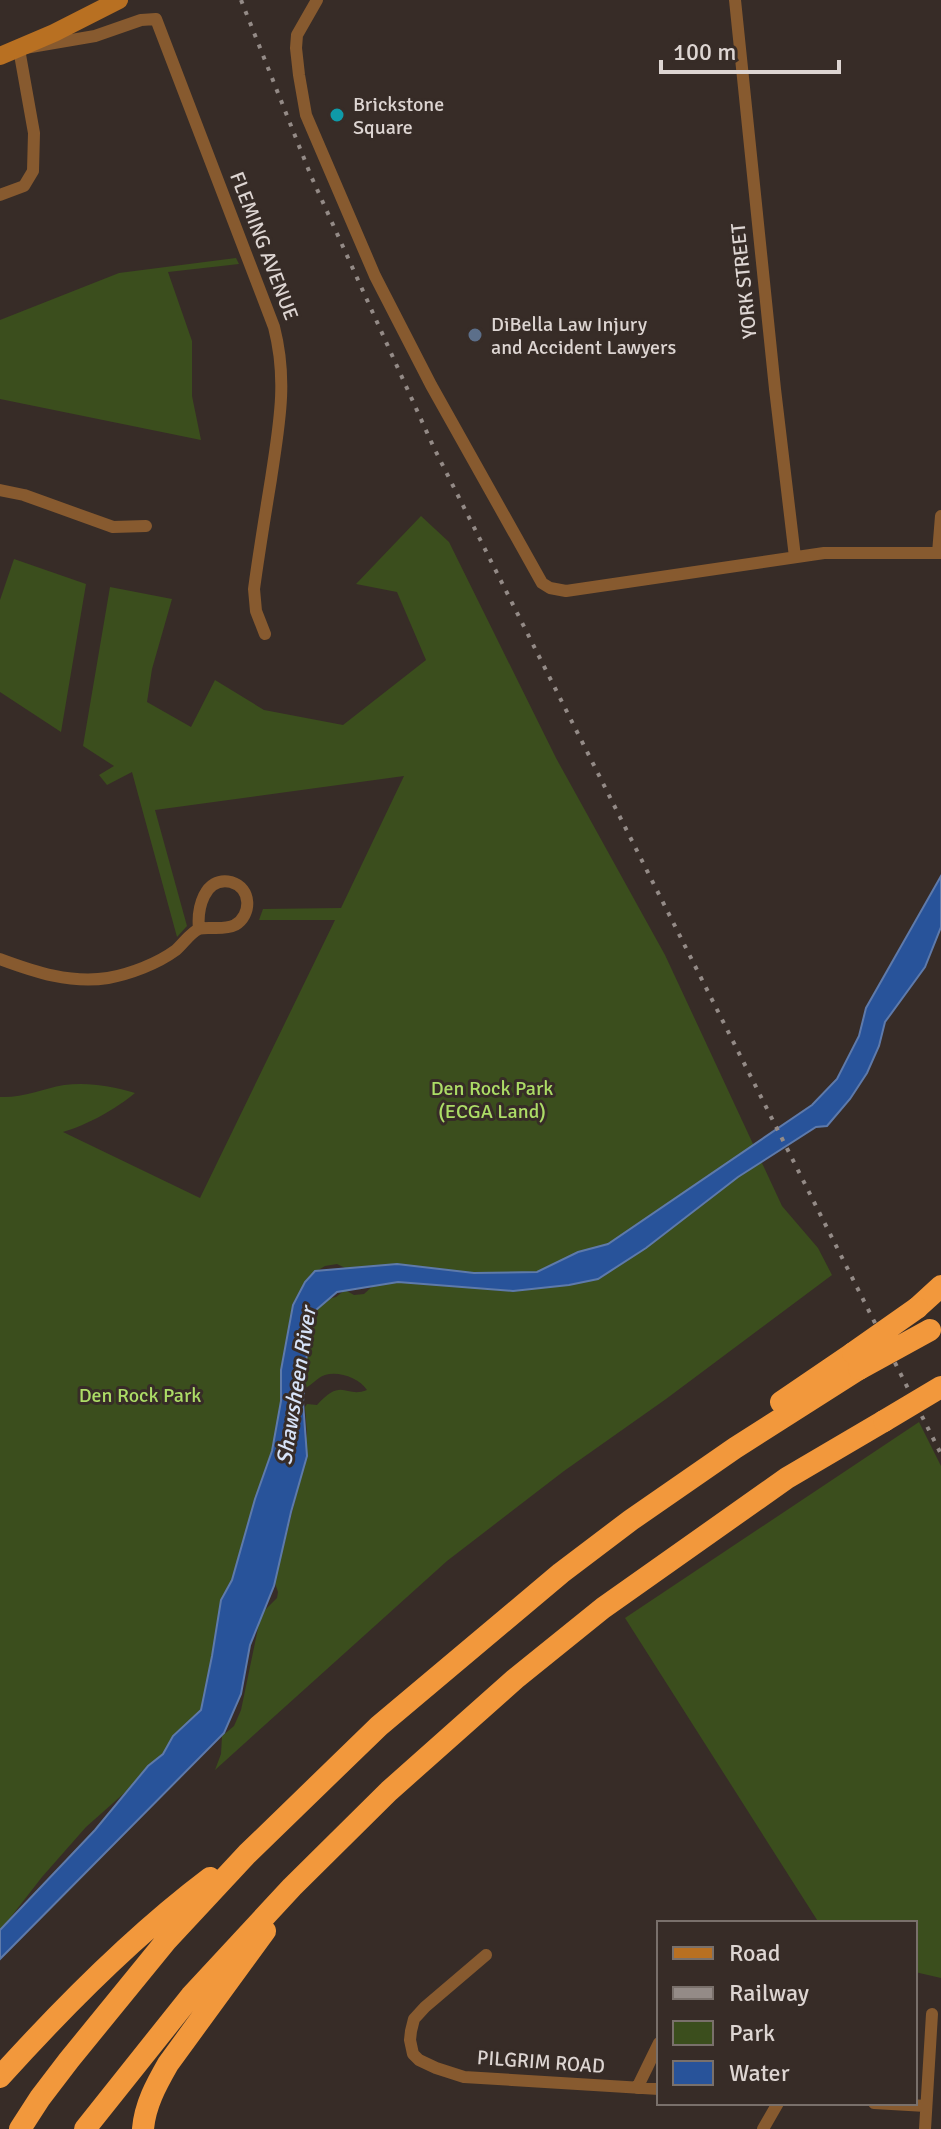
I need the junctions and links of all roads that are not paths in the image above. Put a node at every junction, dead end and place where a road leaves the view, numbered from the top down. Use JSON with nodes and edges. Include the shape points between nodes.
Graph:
{"nodes":[{"id":1,"x":119,"y":0,"type":"edge"},
{"id":2,"x":317,"y":0,"type":"edge"},
{"id":3,"x":735,"y":0,"type":"edge"},
{"id":4,"x":19,"y":49,"type":"junction"},
{"id":5,"x":0,"y":56,"type":"edge"},
{"id":6,"x":0,"y":195,"type":"edge"},
{"id":7,"x":0,"y":490,"type":"edge"},
{"id":8,"x":941,"y":516,"type":"edge"},
{"id":9,"x":146,"y":526,"type":"dead end"},
{"id":10,"x":940,"y":553,"type":"edge"},
{"id":11,"x":795,"y":557,"type":"junction"},
{"id":12,"x":265,"y":634,"type":"dead end"},
{"id":13,"x":199,"y":929,"type":"junction"},
{"id":14,"x":0,"y":959,"type":"edge"},
{"id":15,"x":941,"y":1286,"type":"edge"},
{"id":16,"x":936,"y":1327,"type":"edge"},
{"id":17,"x":856,"y":1361,"type":"junction"},
{"id":18,"x":941,"y":1387,"type":"edge"},
{"id":19,"x":239,"y":1862,"type":"junction"},
{"id":20,"x":292,"y":1887,"type":"junction"},
{"id":21,"x":486,"y":1955,"type":"dead end"},
{"id":22,"x":932,"y":2014,"type":"dead end"},
{"id":23,"x":657,"y":2047,"type":"edge"},
{"id":24,"x":0,"y":2077,"type":"edge"},
{"id":25,"x":637,"y":2088,"type":"junction"},
{"id":26,"x":657,"y":2089,"type":"edge"},
{"id":27,"x":777,"y":2105,"type":"edge"},
{"id":28,"x":909,"y":2105,"type":"edge"},
{"id":29,"x":926,"y":2106,"type":"junction"},
{"id":30,"x":20,"y":2129,"type":"edge"},
{"id":31,"x":85,"y":2129,"type":"edge"},
{"id":32,"x":143,"y":2129,"type":"edge"},
{"id":33,"x":763,"y":2129,"type":"edge"},
{"id":34,"x":925,"y":2129,"type":"edge"}],
"edges":[{"from":1,"to":4,"type":"main road"},
{"from":2,"to":11,"type":"street","via":[[297,35],[306,115],[375,276],[542,583],[572,590]]},
{"from":3,"to":11,"type":"street","name":"YORK STREET"},
{"from":4,"to":5,"type":"main road"},
{"from":4,"to":6,"type":"street","via":[[34,133],[33,171],[24,186]]},
{"from":4,"to":12,"type":"street","name":"FLEMING AVENUE","via":[[156,19],[281,352],[278,433],[254,589]]},
{"from":7,"to":9,"type":"street","via":[[113,527]]},
{"from":8,"to":10,"type":"street"},
{"from":10,"to":11,"type":"street"},
{"from":13,"to":13,"type":"street","via":[[197,913],[213,885],[234,883],[241,888],[248,905],[242,920],[232,927]]},
{"from":13,"to":14,"type":"street","via":[[174,951],[106,978],[60,977]]},
{"from":15,"to":17,"type":"highway","bridge":true},
{"from":16,"to":17,"type":"highway","bridge":true},
{"from":17,"to":19,"type":"highway","via":[[784,1400],[735,1448],[561,1573],[379,1726]]},
{"from":18,"to":20,"type":"highway","bridge":true,"via":[[787,1478],[592,1617],[389,1791]]},
{"from":19,"to":24,"type":"highway","via":[[159,1919]]},
{"from":19,"to":30,"type":"highway","via":[[135,1978]]},
{"from":20,"to":31,"type":"highway","via":[[191,1996]]},
{"from":20,"to":32,"type":"highway","via":[[168,2064],[149,2102]]},
{"from":21,"to":25,"type":"street","name":"PILGRIM ROAD","via":[[414,2019],[410,2040],[419,2060],[464,2077]]},
{"from":22,"to":29,"type":"street"},
{"from":23,"to":25,"type":"street"},
{"from":25,"to":26,"type":"street","name":"PILGRIM ROAD"},
{"from":27,"to":33,"type":"street"},
{"from":28,"to":29,"type":"street"},
{"from":29,"to":34,"type":"street"}]}
